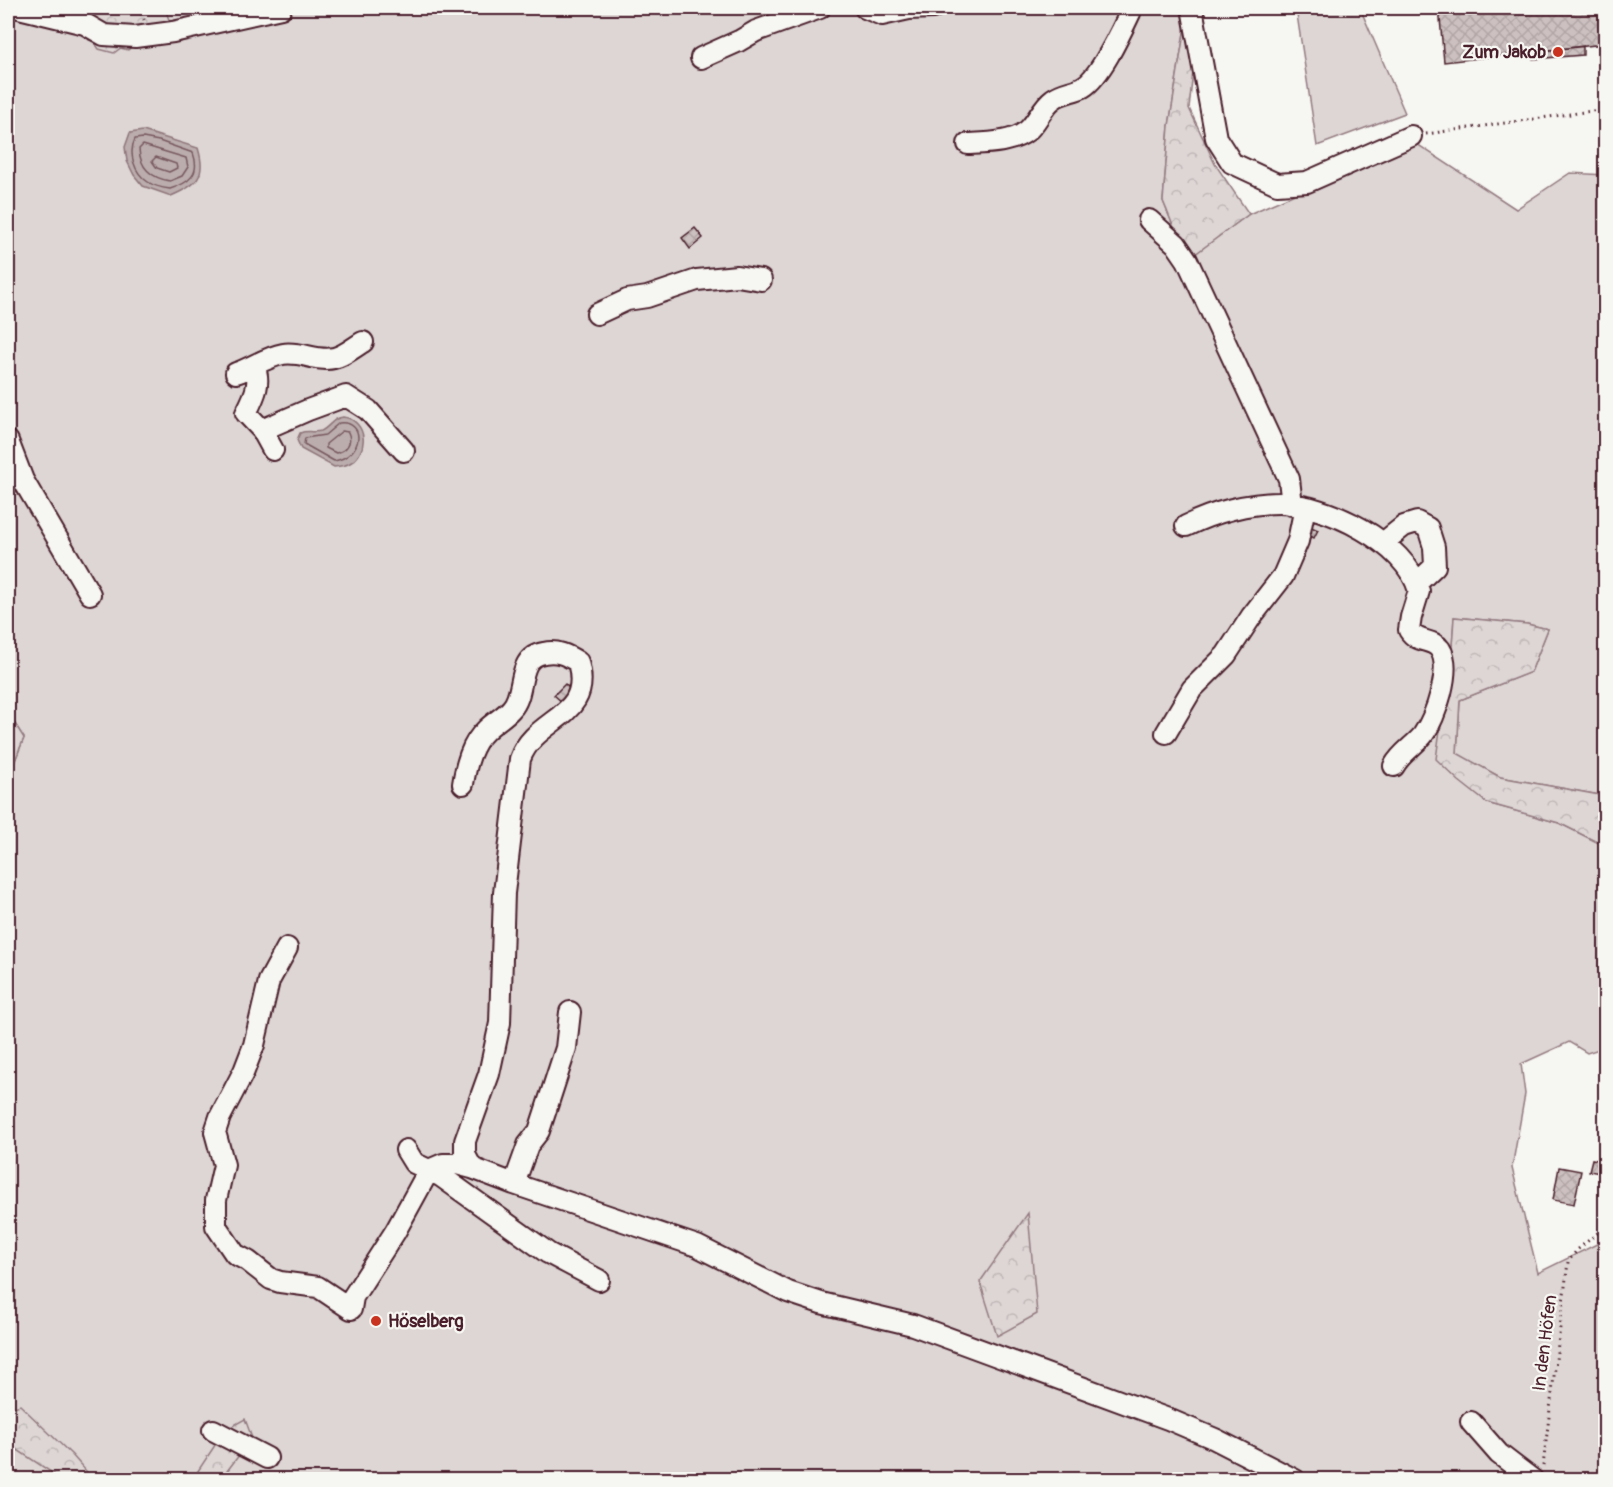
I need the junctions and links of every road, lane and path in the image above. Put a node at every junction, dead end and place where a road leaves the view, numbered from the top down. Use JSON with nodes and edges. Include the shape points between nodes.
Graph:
{"nodes":[{"id":1,"x":19,"y":8,"type":"edge"},
{"id":2,"x":71,"y":8,"type":"edge"},
{"id":3,"x":281,"y":8,"type":"edge"},
{"id":4,"x":820,"y":8,"type":"edge"},
{"id":5,"x":865,"y":8,"type":"edge"},
{"id":6,"x":933,"y":8,"type":"edge"},
{"id":7,"x":1131,"y":8,"type":"edge"},
{"id":8,"x":1192,"y":8,"type":"edge"},
{"id":9,"x":204,"y":16,"type":"edge"},
{"id":10,"x":85,"y":24,"type":"junction"},
{"id":11,"x":701,"y":58,"type":"dead end"},
{"id":12,"x":1605,"y":109,"type":"edge"},
{"id":13,"x":1411,"y":136,"type":"joint"},
{"id":14,"x":969,"y":144,"type":"dead end"},
{"id":15,"x":1149,"y":220,"type":"dead end"},
{"id":16,"x":761,"y":280,"type":"dead end"},
{"id":17,"x":597,"y":314,"type":"dead end"},
{"id":18,"x":363,"y":342,"type":"dead end"},
{"id":19,"x":262,"y":430,"type":"junction"},
{"id":20,"x":8,"y":441,"type":"edge"},
{"id":21,"x":273,"y":450,"type":"dead end"},
{"id":22,"x":404,"y":451,"type":"dead end"},
{"id":23,"x":1298,"y":506,"type":"junction"},
{"id":24,"x":1186,"y":525,"type":"dead end"},
{"id":25,"x":1389,"y":538,"type":"dead end"},
{"id":26,"x":1417,"y":583,"type":"junction"},
{"id":27,"x":90,"y":594,"type":"dead end"},
{"id":28,"x":8,"y":733,"type":"edge"},
{"id":29,"x":1166,"y":733,"type":"dead end"},
{"id":30,"x":8,"y":750,"type":"edge"},
{"id":31,"x":1394,"y":766,"type":"dead end"},
{"id":32,"x":463,"y":784,"type":"dead end"},
{"id":33,"x":286,"y":948,"type":"dead end"},
{"id":34,"x":570,"y":1012,"type":"dead end"},
{"id":35,"x":406,"y":1150,"type":"dead end"},
{"id":36,"x":472,"y":1168,"type":"junction"},
{"id":37,"x":429,"y":1170,"type":"junction"},
{"id":38,"x":514,"y":1184,"type":"junction"},
{"id":39,"x":1605,"y":1226,"type":"edge"},
{"id":40,"x":599,"y":1280,"type":"dead end"},
{"id":41,"x":1471,"y":1422,"type":"dead end"},
{"id":42,"x":213,"y":1430,"type":"dead end"},
{"id":43,"x":267,"y":1458,"type":"dead end"},
{"id":44,"x":1538,"y":1475,"type":"edge"},
{"id":45,"x":1295,"y":1479,"type":"edge"}],
"edges":[{"from":1,"to":10,"type":"lane"},
{"from":2,"to":10,"type":"lane"},
{"from":3,"to":9,"type":"lane"},
{"from":4,"to":11,"type":"lane","via":[[756,31]]},
{"from":5,"to":6,"type":"lane","via":[[882,15]]},
{"from":7,"to":14,"type":"lane","via":[[1105,61],[1087,83],[1049,102],[1027,131],[998,142]]},
{"from":8,"to":13,"type":"lane","via":[[1215,138],[1232,163],[1277,184],[1307,182]]},
{"from":9,"to":10,"type":"lane","via":[[160,35],[135,37],[104,35]]},
{"from":12,"to":13,"type":"path"},
{"from":15,"to":23,"type":"lane","via":[[1176,244],[1187,260]]},
{"from":16,"to":17,"type":"lane","via":[[737,276],[697,280],[627,300]]},
{"from":18,"to":19,"type":"lane","via":[[335,358],[284,354],[245,370],[258,376],[255,395],[246,413]]},
{"from":19,"to":21,"type":"lane"},
{"from":19,"to":22,"type":"lane","via":[[346,396],[368,410]]},
{"from":20,"to":27,"type":"lane","via":[[23,480]]},
{"from":23,"to":24,"type":"lane","via":[[1252,505]]},
{"from":23,"to":26,"type":"lane","via":[[1370,534],[1401,559]]},
{"from":23,"to":29,"type":"lane","via":[[1299,541],[1283,576],[1226,655],[1192,689]]},
{"from":25,"to":26,"type":"lane","via":[[1404,526],[1418,522],[1428,528],[1435,566]]},
{"from":26,"to":31,"type":"lane","via":[[1418,598],[1409,630],[1417,639],[1439,648],[1442,687],[1425,732]]},
{"from":28,"to":30,"type":"path"},
{"from":32,"to":36,"type":"lane","via":[[466,762],[483,732],[513,708],[528,662],[535,654],[558,653],[578,662],[582,681],[577,698],[528,742],[520,759],[504,893],[500,1023],[489,1074],[465,1141],[465,1155]]},
{"from":33,"to":37,"type":"lane","via":[[269,981],[244,1071],[215,1132],[224,1165],[216,1200],[216,1227],[235,1254],[271,1279],[318,1287],[351,1309],[353,1297]]},
{"from":34,"to":38,"type":"lane","via":[[566,1048],[539,1131],[528,1145]]},
{"from":35,"to":37,"type":"lane","via":[[414,1163]]},
{"from":36,"to":37,"type":"lane","via":[[443,1164]]},
{"from":36,"to":38,"type":"lane"},
{"from":37,"to":40,"type":"lane","via":[[548,1253]]},
{"from":38,"to":45,"type":"lane","via":[[697,1246],[795,1295],[913,1325],[1168,1419]]},
{"from":39,"to":44,"type":"path","name":"In den Höfen","via":[[1568,1263]]},
{"from":41,"to":44,"type":"lane","via":[[1499,1454]]},
{"from":42,"to":43,"type":"lane"}]}
